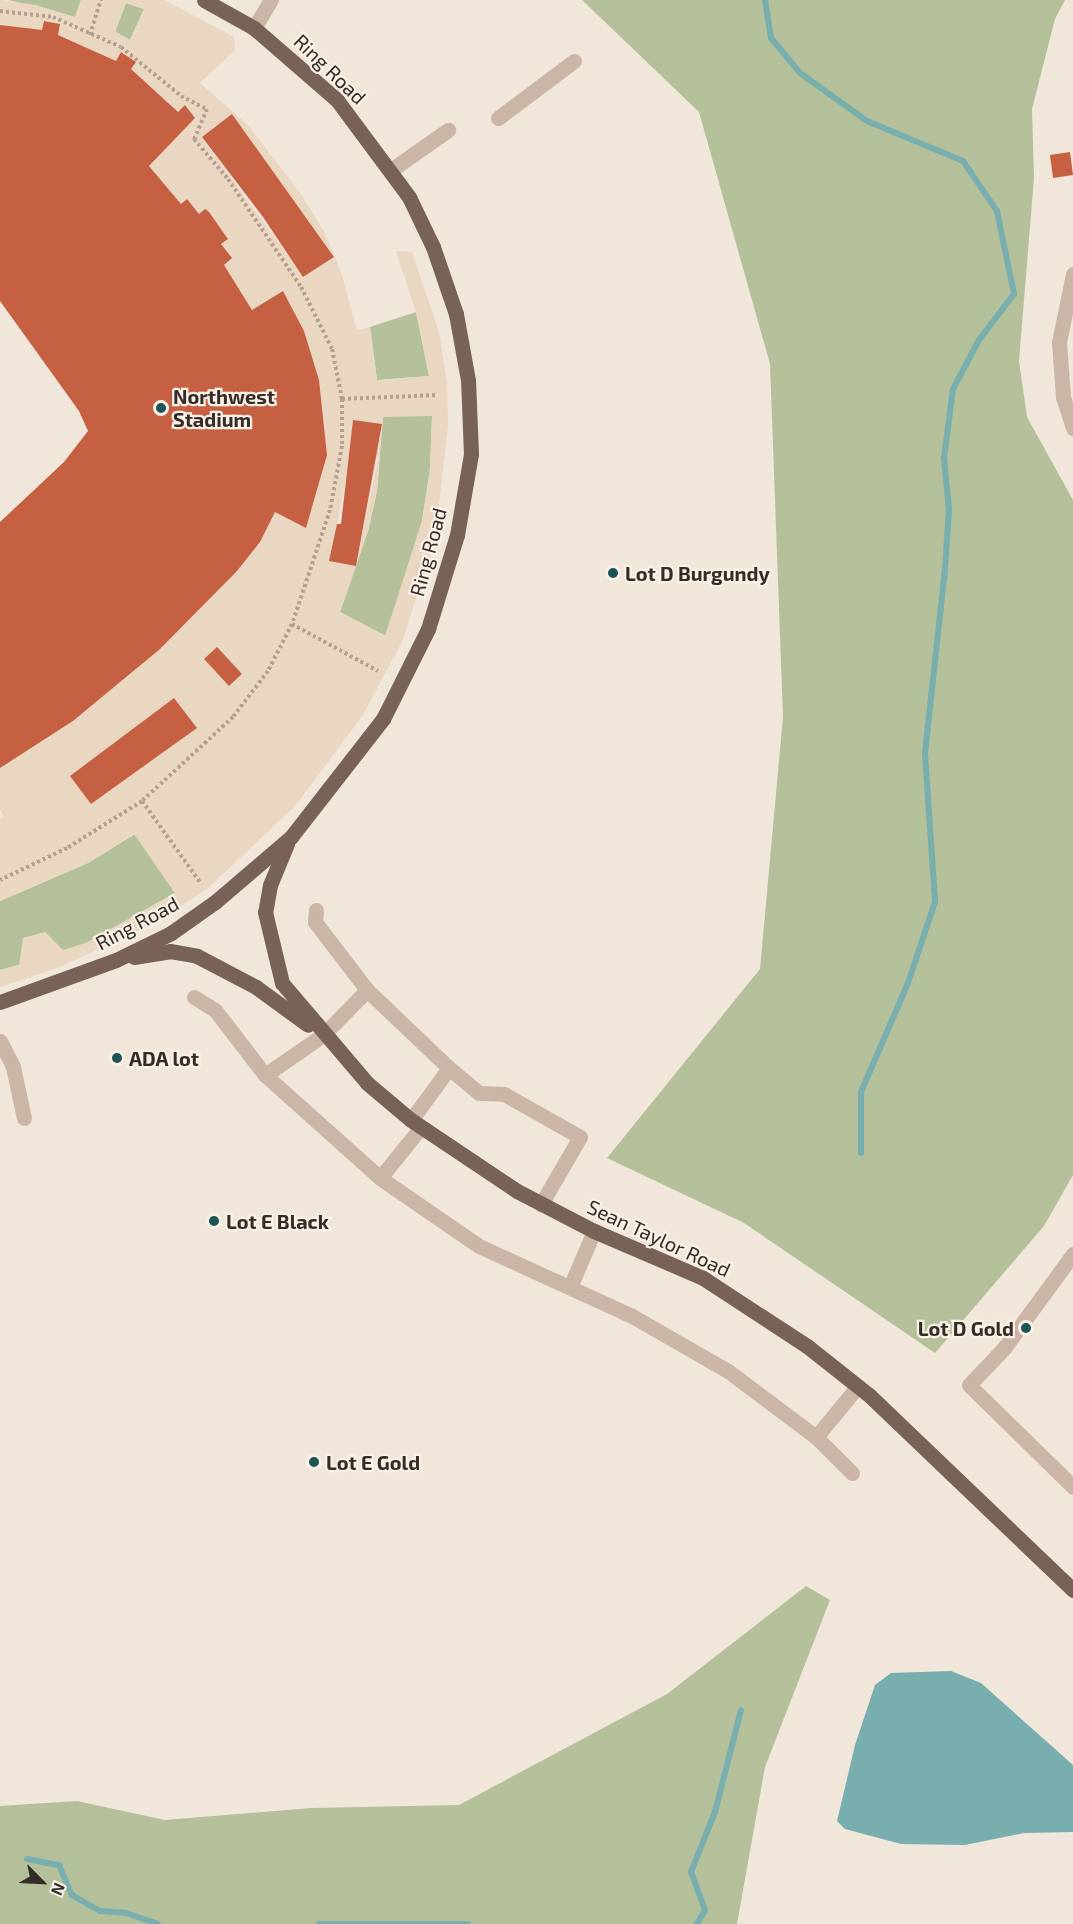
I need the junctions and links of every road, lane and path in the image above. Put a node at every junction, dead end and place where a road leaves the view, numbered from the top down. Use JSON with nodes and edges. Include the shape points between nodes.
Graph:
{"nodes":[{"id":1,"x":101,"y":0,"type":"edge"},
{"id":2,"x":204,"y":0,"type":"edge"},
{"id":3,"x":271,"y":0,"type":"edge"},
{"id":4,"x":0,"y":11,"type":"edge"},
{"id":5,"x":254,"y":28,"type":"junction"},
{"id":6,"x":90,"y":35,"type":"junction"},
{"id":7,"x":574,"y":61,"type":"dead end"},
{"id":8,"x":498,"y":118,"type":"dead end"},
{"id":9,"x":448,"y":130,"type":"dead end"},
{"id":10,"x":391,"y":170,"type":"junction"},
{"id":11,"x":1073,"y":274,"type":"edge"},
{"id":12,"x":438,"y":395,"type":"dead end"},
{"id":13,"x":342,"y":399,"type":"junction"},
{"id":14,"x":1073,"y":428,"type":"edge"},
{"id":15,"x":292,"y":624,"type":"junction"},
{"id":16,"x":378,"y":671,"type":"dead end"},
{"id":17,"x":142,"y":801,"type":"junction"},
{"id":18,"x":291,"y":837,"type":"junction"},
{"id":19,"x":0,"y":880,"type":"edge"},
{"id":20,"x":200,"y":882,"type":"dead end"},
{"id":21,"x":316,"y":910,"type":"dead end"},
{"id":22,"x":116,"y":960,"type":"junction"},
{"id":23,"x":367,"y":990,"type":"junction"},
{"id":24,"x":194,"y":997,"type":"dead end"},
{"id":25,"x":0,"y":1002,"type":"edge"},
{"id":26,"x":323,"y":1035,"type":"junction"},
{"id":27,"x":0,"y":1041,"type":"edge"},
{"id":28,"x":449,"y":1068,"type":"junction"},
{"id":29,"x":265,"y":1075,"type":"junction"},
{"id":30,"x":24,"y":1118,"type":"dead end"},
{"id":31,"x":416,"y":1124,"type":"junction"},
{"id":32,"x":380,"y":1178,"type":"junction"},
{"id":33,"x":541,"y":1204,"type":"junction"},
{"id":34,"x":594,"y":1231,"type":"junction"},
{"id":35,"x":1073,"y":1254,"type":"edge"},
{"id":36,"x":570,"y":1287,"type":"junction"},
{"id":37,"x":858,"y":1386,"type":"junction"},
{"id":38,"x":816,"y":1437,"type":"junction"},
{"id":39,"x":852,"y":1473,"type":"dead end"},
{"id":40,"x":1073,"y":1487,"type":"edge"},
{"id":41,"x":1071,"y":1583,"type":"edge"}],
"edges":[{"from":1,"to":6,"type":"path"},
{"from":2,"to":5,"type":"main road","name":"Ring Road"},
{"from":3,"to":5,"type":"lane"},
{"from":4,"to":6,"type":"path","via":[[53,17]]},
{"from":5,"to":10,"type":"main road","name":"Ring Road","via":[[337,100]]},
{"from":6,"to":13,"type":"path","via":[[121,47],[181,96],[207,109],[194,140],[228,179],[301,287],[332,349]]},
{"from":7,"to":8,"type":"lane"},
{"from":9,"to":10,"type":"lane"},
{"from":10,"to":18,"type":"main road","name":"Ring Road","via":[[409,197],[433,248],[456,314],[468,380],[471,454],[457,535],[428,629],[405,680],[383,718]]},
{"from":11,"to":14,"type":"lane","via":[[1059,342],[1063,397]]},
{"from":12,"to":13,"type":"path"},
{"from":13,"to":15,"type":"path","via":[[342,446],[330,510]]},
{"from":15,"to":16,"type":"path"},
{"from":15,"to":17,"type":"path","via":[[267,671],[233,717]]},
{"from":17,"to":19,"type":"path","via":[[67,848]]},
{"from":17,"to":20,"type":"path"},
{"from":18,"to":22,"type":"main road","name":"Ring Road","via":[[215,902],[171,933]]},
{"from":18,"to":26,"type":"main road","name":"Sean Taylor Road","via":[[270,885],[265,912],[270,943],[282,983]]},
{"from":21,"to":23,"type":"lane","via":[[315,922]]},
{"from":22,"to":25,"type":"main road","name":"Ring Road"},
{"from":22,"to":26,"type":"main road","name":"Sean Taylor Road","via":[[171,951],[197,956],[256,987]]},
{"from":23,"to":26,"type":"lane"},
{"from":23,"to":28,"type":"lane"},
{"from":24,"to":29,"type":"lane","via":[[215,1010]]},
{"from":26,"to":29,"type":"lane"},
{"from":26,"to":31,"type":"main road","name":"Sean Taylor Road","via":[[367,1083]]},
{"from":27,"to":30,"type":"lane","via":[[13,1067]]},
{"from":28,"to":31,"type":"lane"},
{"from":28,"to":33,"type":"lane","via":[[479,1093],[504,1094],[580,1137]]},
{"from":29,"to":32,"type":"lane"},
{"from":31,"to":32,"type":"lane"},
{"from":31,"to":33,"type":"main road","name":"Sean Taylor Road"},
{"from":32,"to":36,"type":"lane","via":[[479,1246]]},
{"from":33,"to":34,"type":"main road","name":"Sean Taylor Road"},
{"from":34,"to":36,"type":"lane"},
{"from":34,"to":37,"type":"main road","name":"Sean Taylor Road","via":[[703,1278],[770,1320]]},
{"from":35,"to":40,"type":"lane","via":[[1005,1347],[969,1384]]},
{"from":36,"to":38,"type":"lane","via":[[641,1321],[728,1371]]},
{"from":37,"to":38,"type":"lane"},
{"from":37,"to":41,"type":"main road","name":"Sean Taylor Road"},
{"from":38,"to":39,"type":"lane"}]}
